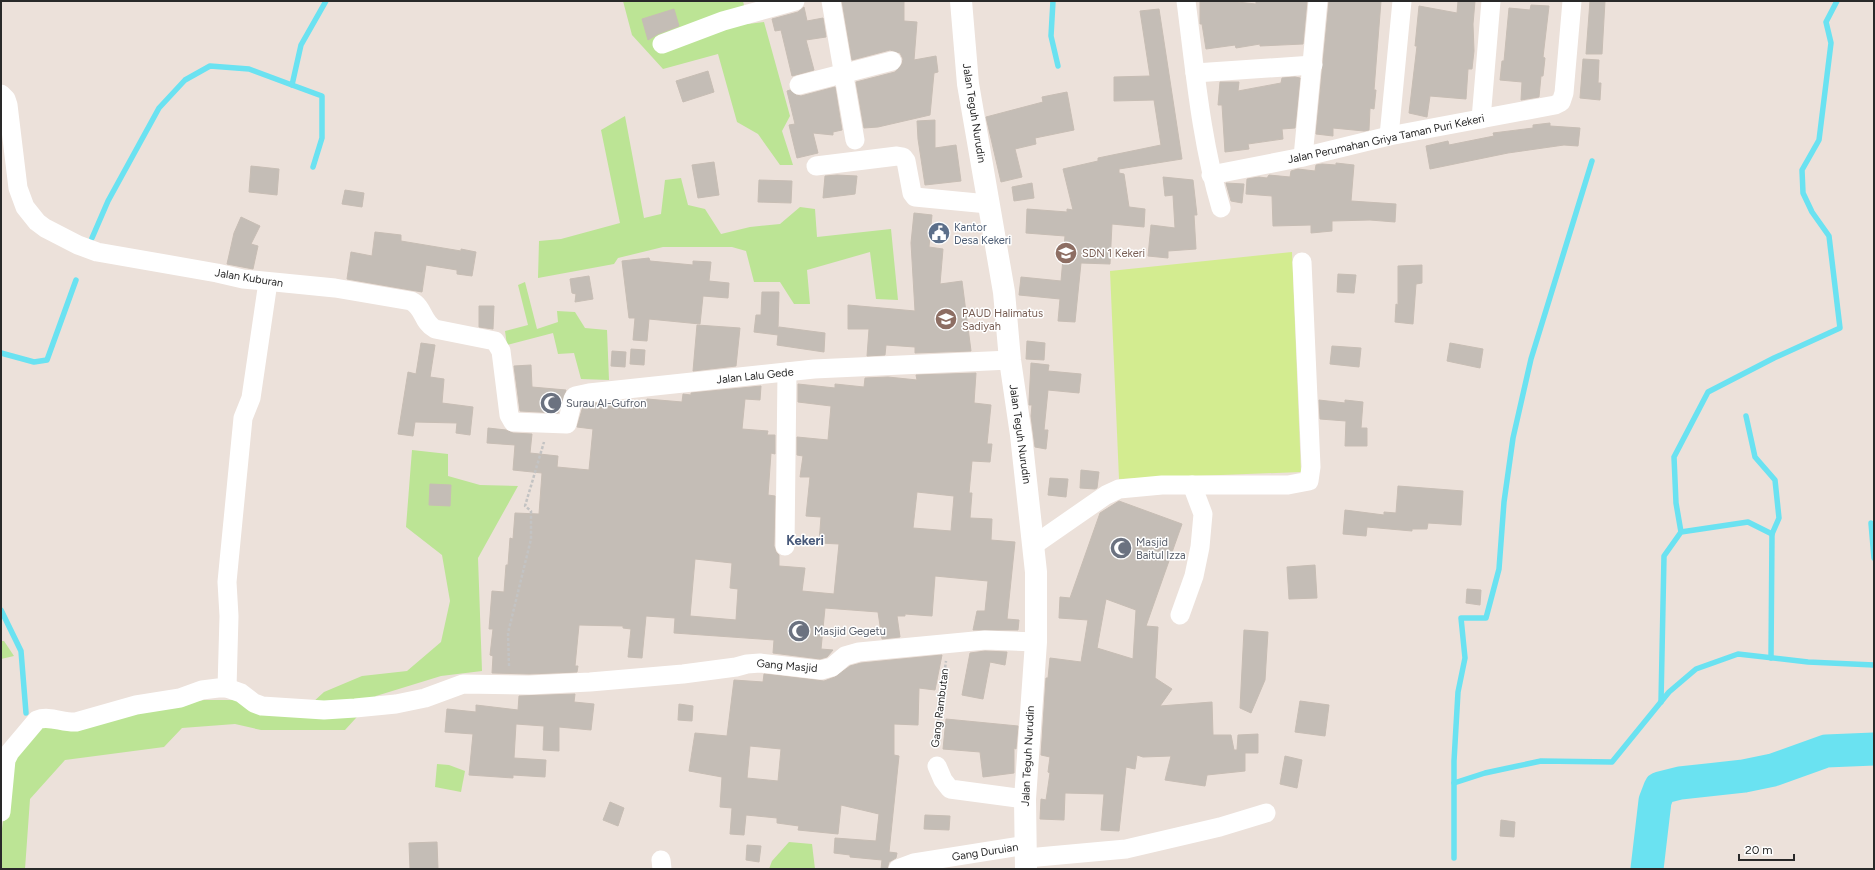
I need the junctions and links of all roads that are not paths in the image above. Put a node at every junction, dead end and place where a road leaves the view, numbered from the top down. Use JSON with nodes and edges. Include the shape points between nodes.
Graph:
{"nodes":[{"id":1,"x":795,"y":1,"type":"edge"},
{"id":2,"x":831,"y":1,"type":"edge"},
{"id":3,"x":961,"y":1,"type":"edge"},
{"id":4,"x":1186,"y":1,"type":"edge"},
{"id":5,"x":1318,"y":1,"type":"edge"},
{"id":6,"x":1402,"y":1,"type":"edge"},
{"id":7,"x":1491,"y":1,"type":"edge"},
{"id":8,"x":1572,"y":1,"type":"edge"},
{"id":9,"x":662,"y":44,"type":"dead end"},
{"id":10,"x":892,"y":61,"type":"dead end"},
{"id":11,"x":1313,"y":65,"type":"junction"},
{"id":12,"x":843,"y":72,"type":"junction"},
{"id":13,"x":1195,"y":73,"type":"junction"},
{"id":14,"x":799,"y":84,"type":"dead end"},
{"id":15,"x":1,"y":94,"type":"edge"},
{"id":16,"x":1481,"y":119,"type":"junction"},
{"id":17,"x":1389,"y":136,"type":"junction"},
{"id":18,"x":855,"y":140,"type":"dead end"},
{"id":19,"x":1304,"y":157,"type":"junction"},
{"id":20,"x":816,"y":166,"type":"dead end"},
{"id":21,"x":1211,"y":175,"type":"junction"},
{"id":22,"x":988,"y":204,"type":"junction"},
{"id":23,"x":1221,"y":208,"type":"dead end"},
{"id":24,"x":1302,"y":262,"type":"dead end"},
{"id":25,"x":268,"y":282,"type":"junction"},
{"id":26,"x":1010,"y":360,"type":"junction"},
{"id":27,"x":787,"y":372,"type":"junction"},
{"id":28,"x":523,"y":423,"type":"joint"},
{"id":29,"x":1192,"y":485,"type":"junction"},
{"id":30,"x":1034,"y":545,"type":"junction"},
{"id":31,"x":784,"y":546,"type":"dead end"},
{"id":32,"x":1180,"y":615,"type":"dead end"},
{"id":33,"x":1036,"y":642,"type":"junction"},
{"id":34,"x":227,"y":688,"type":"junction"},
{"id":35,"x":937,"y":766,"type":"road end"},
{"id":36,"x":1025,"y":799,"type":"junction"},
{"id":37,"x":1,"y":812,"type":"edge"},
{"id":38,"x":1266,"y":813,"type":"dead end"},
{"id":39,"x":1026,"y":857,"type":"edge"},
{"id":40,"x":898,"y":869,"type":"edge"}],
"edges":[{"from":1,"to":9,"type":"street","via":[[723,21]]},
{"from":2,"to":12,"type":"street"},
{"from":3,"to":22,"type":"street","name":"Jalan Teguh Nurudin","via":[[968,84]]},
{"from":4,"to":13,"type":"street"},
{"from":5,"to":11,"type":"street"},
{"from":6,"to":17,"type":"street"},
{"from":7,"to":16,"type":"street"},
{"from":8,"to":16,"type":"street","name":"Jalan Perumahan Griya Taman Puri Kekeri","via":[[1561,102]]},
{"from":10,"to":12,"type":"street"},
{"from":11,"to":13,"type":"street"},
{"from":11,"to":19,"type":"street"},
{"from":12,"to":14,"type":"street"},
{"from":12,"to":18,"type":"street"},
{"from":13,"to":21,"type":"street"},
{"from":15,"to":25,"type":"street","name":"Jalan Kuburan","via":[[8,104],[21,198],[31,215],[45,228],[97,252]]},
{"from":16,"to":17,"type":"street","name":"Jalan Perumahan Griya Taman Puri Kekeri"},
{"from":17,"to":19,"type":"street","name":"Jalan Perumahan Griya Taman Puri Kekeri"},
{"from":19,"to":21,"type":"street","name":"Jalan Perumahan Griya Taman Puri Kekeri"},
{"from":20,"to":22,"type":"street","via":[[903,157],[915,197]]},
{"from":21,"to":23,"type":"street"},
{"from":22,"to":26,"type":"street","name":"Jalan Teguh Nurudin","via":[[1004,292]]},
{"from":24,"to":29,"type":"street","via":[[1312,467],[1309,481],[1288,485]]},
{"from":25,"to":28,"type":"street","name":"Jalan Kuburan","via":[[335,288],[408,300],[419,306],[426,320],[435,328],[495,341],[501,351],[511,420]]},
{"from":25,"to":34,"type":"street","via":[[251,398],[243,418],[228,560]]},
{"from":26,"to":27,"type":"street","name":"Jalan Lalu Gede"},
{"from":26,"to":30,"type":"street","name":"Jalan Teguh Nurudin"},
{"from":27,"to":28,"type":"street","name":"Jalan Lalu Gede","via":[[575,396],[571,403],[568,423]]},
{"from":27,"to":31,"type":"street"},
{"from":29,"to":30,"type":"street","via":[[1119,489],[1106,495]]},
{"from":29,"to":32,"type":"street","via":[[1202,514],[1200,546],[1194,576]]},
{"from":30,"to":33,"type":"street","name":"Jalan Teguh Nurudin"},
{"from":33,"to":34,"type":"street","name":"Gang Masjid","via":[[985,640],[854,653],[845,656],[832,667],[821,670],[755,663],[683,674],[590,682],[463,684],[425,698],[396,704],[324,710],[262,706],[254,704],[242,693]]},
{"from":33,"to":36,"type":"street","name":"Jalan Teguh Nurudin"},
{"from":34,"to":37,"type":"street","via":[[202,690],[180,698],[136,705],[76,722],[67,723],[43,717],[10,752],[6,760]]},
{"from":35,"to":36,"type":"street","via":[[950,790]]},
{"from":36,"to":39,"type":"street","name":"Jalan Teguh Nurudin"},
{"from":38,"to":39,"type":"street","name":"Gang Duruian","via":[[1220,827],[1126,849]]},
{"from":39,"to":40,"type":"street","name":"Gang Duruian","via":[[914,863]]}]}
